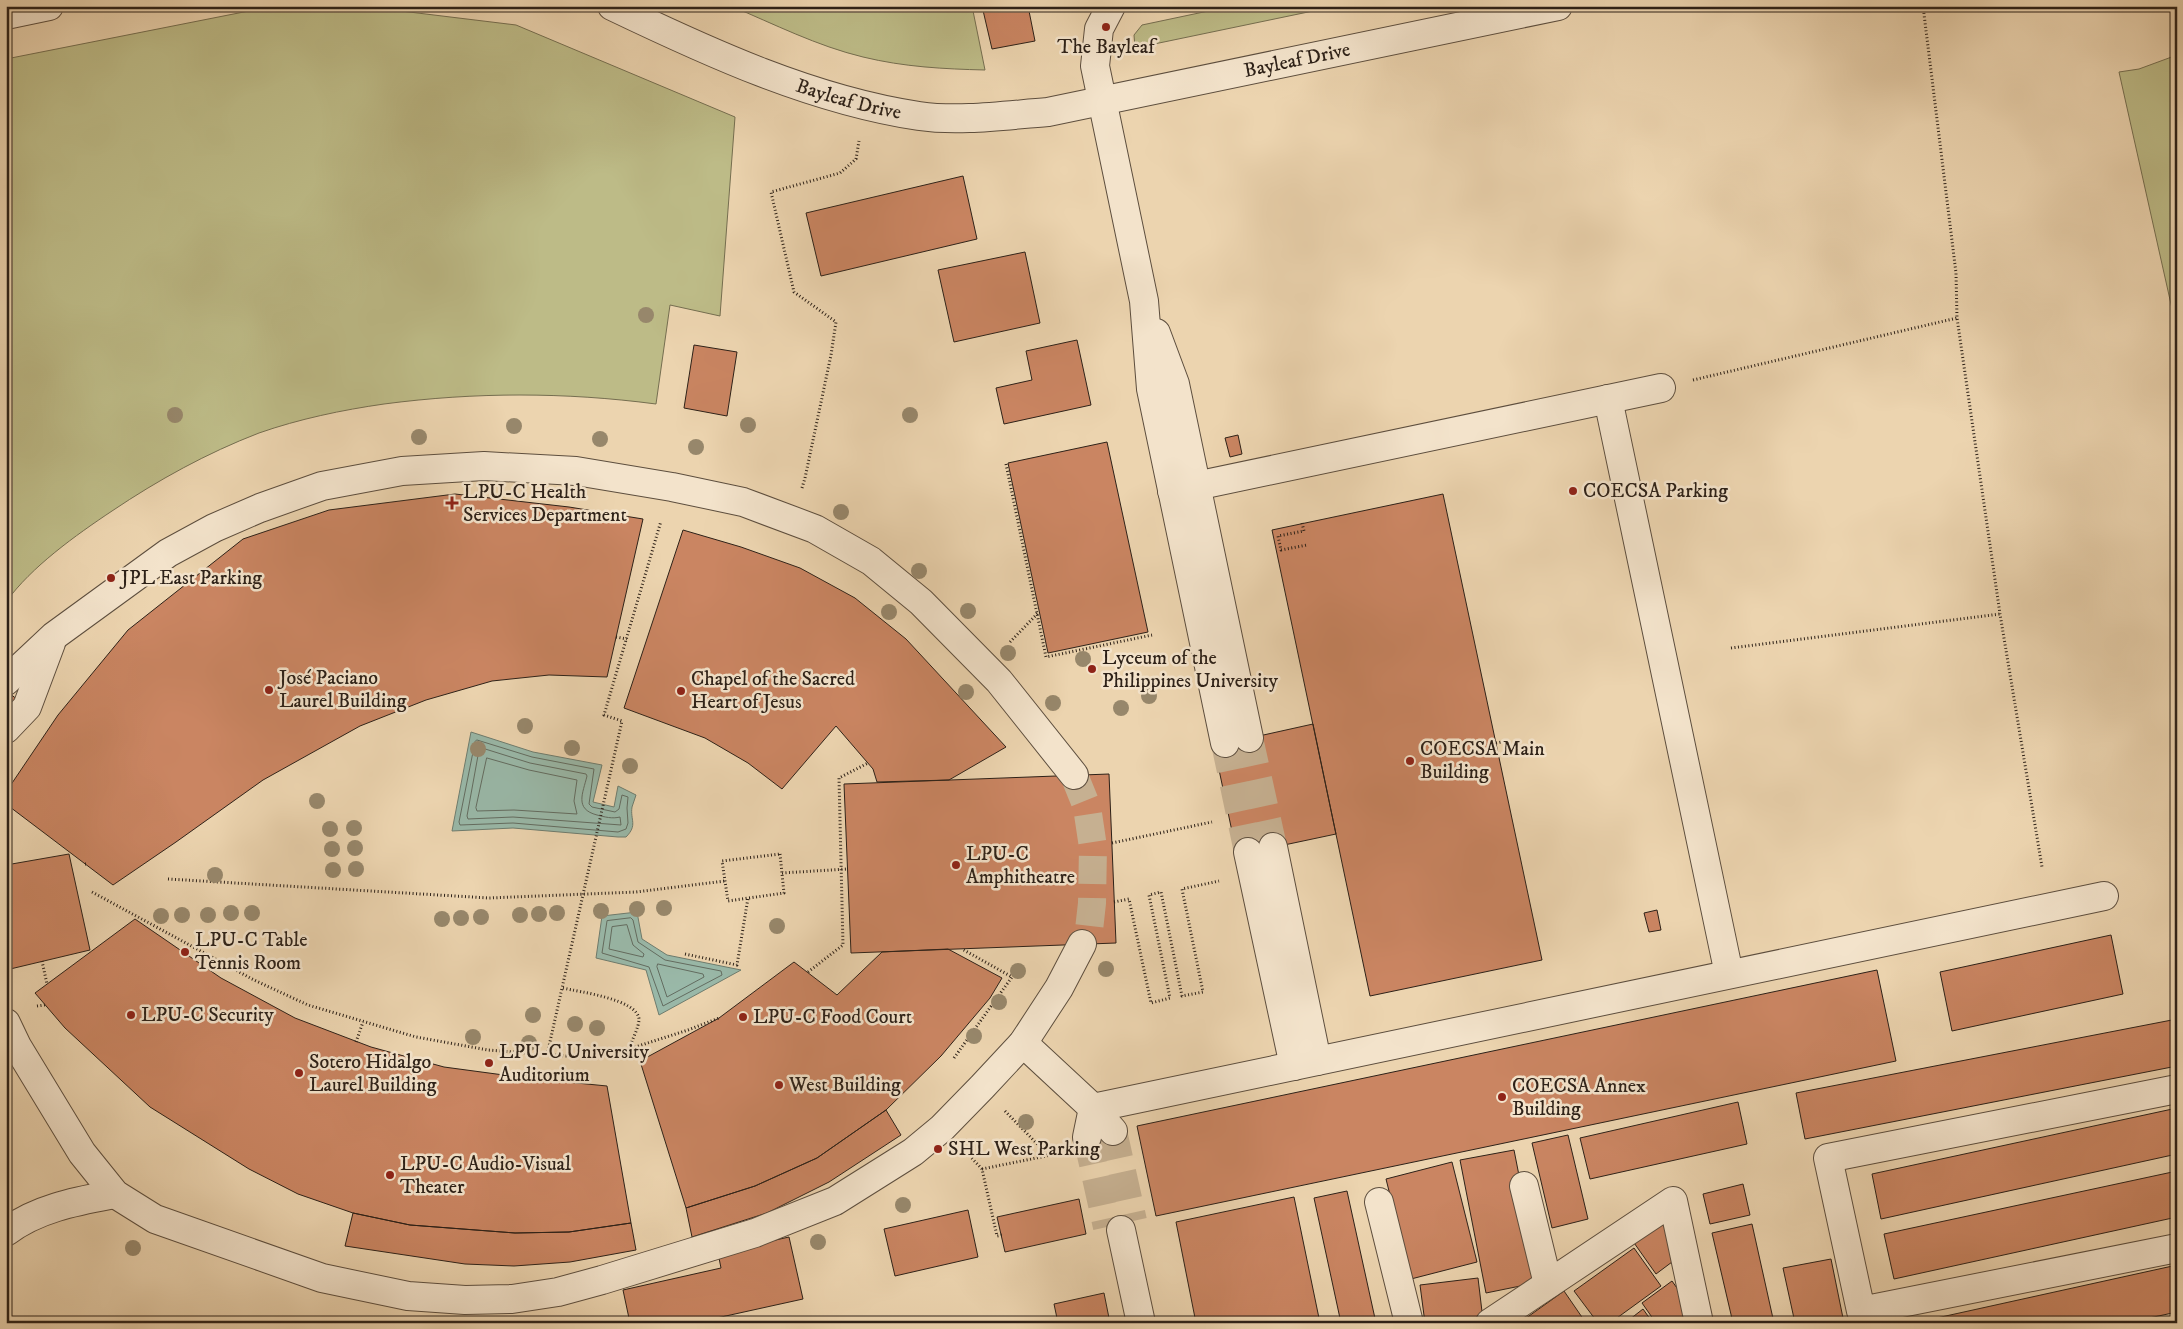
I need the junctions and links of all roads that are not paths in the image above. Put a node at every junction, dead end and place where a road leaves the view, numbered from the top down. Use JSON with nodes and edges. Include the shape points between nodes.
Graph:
{"nodes":[{"id":1,"x":49,"y":6,"type":"edge"},
{"id":2,"x":612,"y":6,"type":"edge"},
{"id":3,"x":1110,"y":6,"type":"edge"},
{"id":4,"x":1558,"y":6,"type":"edge"},
{"id":5,"x":1491,"y":14,"type":"edge"},
{"id":6,"x":6,"y":15,"type":"edge"},
{"id":7,"x":1102,"y":101,"type":"junction"},
{"id":8,"x":1660,"y":388,"type":"road end"},
{"id":9,"x":1608,"y":399,"type":"junction"},
{"id":10,"x":1184,"y":489,"type":"junction"},
{"id":11,"x":54,"y":636,"type":"junction"},
{"id":12,"x":6,"y":681,"type":"edge"},
{"id":13,"x":6,"y":729,"type":"edge"},
{"id":14,"x":1237,"y":741,"type":"tunnel mouth"},
{"id":15,"x":1074,"y":775,"type":"tunnel mouth"},
{"id":16,"x":1260,"y":850,"type":"tunnel mouth"},
{"id":17,"x":2104,"y":896,"type":"dead end"},
{"id":18,"x":1082,"y":944,"type":"tunnel mouth"},
{"id":19,"x":1729,"y":974,"type":"junction"},
{"id":20,"x":6,"y":1023,"type":"edge"},
{"id":21,"x":1023,"y":1043,"type":"junction"},
{"id":22,"x":1305,"y":1063,"type":"junction"},
{"id":23,"x":2177,"y":1089,"type":"edge"},
{"id":24,"x":1093,"y":1108,"type":"junction"},
{"id":25,"x":1113,"y":1131,"type":"tunnel mouth"},
{"id":26,"x":1087,"y":1137,"type":"tunnel mouth"},
{"id":27,"x":1524,"y":1186,"type":"dead end"},
{"id":28,"x":116,"y":1194,"type":"junction"},
{"id":29,"x":1379,"y":1202,"type":"dead end"},
{"id":30,"x":1120,"y":1226,"type":"tunnel mouth"},
{"id":31,"x":6,"y":1232,"type":"edge"},
{"id":32,"x":2177,"y":1248,"type":"edge"},
{"id":33,"x":1548,"y":1284,"type":"junction"},
{"id":34,"x":1141,"y":1323,"type":"edge"},
{"id":35,"x":1409,"y":1323,"type":"edge"},
{"id":36,"x":1490,"y":1323,"type":"edge"},
{"id":37,"x":1699,"y":1323,"type":"edge"}],
"edges":[{"from":1,"to":6,"type":"street"},
{"from":2,"to":7,"type":"street","name":"Bayleaf Drive","via":[[758,72],[840,98],[920,116],[1039,113]]},
{"from":3,"to":7,"type":"street","via":[[1099,29],[1095,66]]},
{"from":4,"to":5,"type":"street","name":"Bayleaf Drive"},
{"from":5,"to":7,"type":"street","name":"Bayleaf Drive"},
{"from":7,"to":10,"type":"street","via":[[1144,301],[1151,389]]},
{"from":8,"to":9,"type":"street"},
{"from":9,"to":10,"type":"street"},
{"from":9,"to":19,"type":"street"},
{"from":10,"to":14,"type":"street"},
{"from":11,"to":12,"type":"street"},
{"from":11,"to":13,"type":"street","via":[[27,707]]},
{"from":11,"to":15,"type":"street","via":[[168,553],[214,528],[322,486],[402,471],[484,466],[576,471],[743,502],[816,529],[871,561],[921,602],[999,681]]},
{"from":16,"to":22,"type":"street"},
{"from":17,"to":19,"type":"street"},
{"from":18,"to":21,"type":"street","via":[[1059,988]]},
{"from":19,"to":22,"type":"street"},
{"from":20,"to":28,"type":"street","via":[[82,1152]]},
{"from":21,"to":24,"type":"street"},
{"from":21,"to":28,"type":"street","via":[[942,1128],[913,1152],[835,1201],[764,1229],[602,1280],[512,1300],[408,1296],[322,1278],[155,1219]]},
{"from":22,"to":24,"type":"street"},
{"from":23,"to":32,"type":"street","via":[[1828,1158],[1862,1311]]},
{"from":24,"to":25,"type":"street"},
{"from":24,"to":26,"type":"street"},
{"from":27,"to":33,"type":"street"},
{"from":28,"to":31,"type":"street","via":[[46,1211]]},
{"from":29,"to":35,"type":"street"},
{"from":30,"to":34,"type":"street"},
{"from":33,"to":36,"type":"street"},
{"from":33,"to":37,"type":"street","via":[[1673,1201]]}]}
